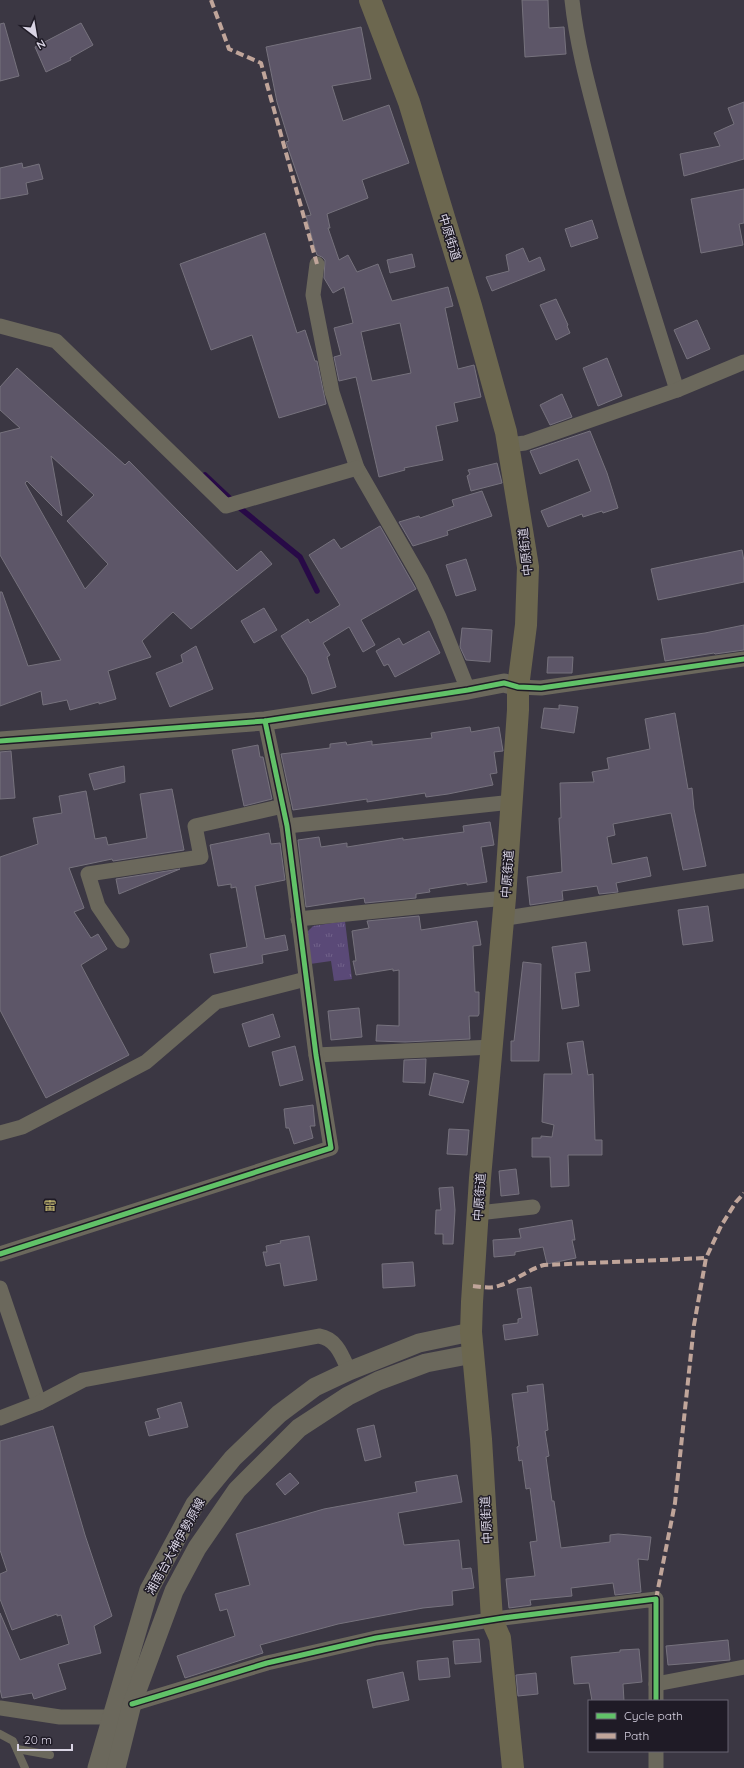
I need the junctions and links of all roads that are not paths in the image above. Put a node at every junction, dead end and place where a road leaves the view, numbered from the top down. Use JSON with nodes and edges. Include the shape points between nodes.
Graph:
{"nodes":[{"id":1,"x":370,"y":0,"type":"edge"},
{"id":2,"x":572,"y":0,"type":"edge"},
{"id":3,"x":317,"y":264,"type":"dead end"},
{"id":4,"x":0,"y":326,"type":"edge"},
{"id":5,"x":744,"y":362,"type":"edge"},
{"id":6,"x":677,"y":390,"type":"junction"},
{"id":7,"x":509,"y":445,"type":"junction"},
{"id":8,"x":357,"y":468,"type":"junction"},
{"id":9,"x":744,"y":659,"type":"edge"},
{"id":10,"x":518,"y":687,"type":"junction"},
{"id":11,"x":468,"y":690,"type":"junction"},
{"id":12,"x":265,"y":720,"type":"junction"},
{"id":13,"x":0,"y":742,"type":"edge"},
{"id":14,"x":512,"y":802,"type":"junction"},
{"id":15,"x":283,"y":806,"type":"junction"},
{"id":16,"x":287,"y":826,"type":"junction"},
{"id":17,"x":744,"y":881,"type":"edge"},
{"id":18,"x":504,"y":907,"type":"junction"},
{"id":19,"x":298,"y":919,"type":"junction"},
{"id":20,"x":122,"y":941,"type":"dead end"},
{"id":21,"x":306,"y":979,"type":"junction"},
{"id":22,"x":493,"y":1047,"type":"junction"},
{"id":23,"x":316,"y":1055,"type":"junction"},
{"id":24,"x":0,"y":1133,"type":"edge"},
{"id":25,"x":533,"y":1207,"type":"dead end"},
{"id":26,"x":478,"y":1213,"type":"junction"},
{"id":27,"x":0,"y":1254,"type":"edge"},
{"id":28,"x":0,"y":1288,"type":"edge"},
{"id":29,"x":471,"y":1332,"type":"junction"},
{"id":30,"x":473,"y":1354,"type":"junction"},
{"id":31,"x":349,"y":1370,"type":"junction"},
{"id":32,"x":39,"y":1403,"type":"junction"},
{"id":33,"x":0,"y":1418,"type":"edge"},
{"id":34,"x":492,"y":1620,"type":"junction"},
{"id":35,"x":744,"y":1667,"type":"edge"},
{"id":36,"x":656,"y":1684,"type":"junction"},
{"id":37,"x":656,"y":1700,"type":"edge"},
{"id":38,"x":132,"y":1704,"type":"junction"},
{"id":39,"x":0,"y":1708,"type":"edge"},
{"id":40,"x":111,"y":1717,"type":"junction"},
{"id":41,"x":0,"y":1734,"type":"edge"},
{"id":42,"x":17,"y":1749,"type":"junction"},
{"id":43,"x":656,"y":1752,"type":"edge"},
{"id":44,"x":50,"y":1755,"type":"dead end"},
{"id":45,"x":25,"y":1768,"type":"edge"},
{"id":46,"x":97,"y":1768,"type":"edge"},
{"id":47,"x":116,"y":1768,"type":"edge"},
{"id":48,"x":513,"y":1768,"type":"edge"},
{"id":49,"x":656,"y":1768,"type":"edge"}],
"edges":[{"from":1,"to":7,"type":"main road","name":"中原街道","via":[[409,102],[471,306]]},
{"from":2,"to":6,"type":"street","via":[[591,96],[613,178]]},
{"from":3,"to":8,"type":"street","via":[[313,295],[332,392]]},
{"from":4,"to":8,"type":"street","via":[[56,341],[226,506]]},
{"from":5,"to":6,"type":"street"},
{"from":6,"to":7,"type":"street","via":[[525,443]]},
{"from":7,"to":10,"type":"main road","name":"中原街道","via":[[528,566],[526,625]]},
{"from":8,"to":11,"type":"street","via":[[421,579],[439,616]]},
{"from":9,"to":10,"type":"street","via":[[541,688]]},
{"from":10,"to":11,"type":"street","via":[[504,683]]},
{"from":10,"to":14,"type":"main road","name":"中原街道"},
{"from":11,"to":12,"type":"street"},
{"from":12,"to":13,"type":"street"},
{"from":12,"to":15,"type":"street"},
{"from":14,"to":16,"type":"street"},
{"from":14,"to":18,"type":"main road","name":"中原街道"},
{"from":15,"to":16,"type":"street"},
{"from":15,"to":20,"type":"street","via":[[195,826],[201,857],[88,874],[98,906]]},
{"from":16,"to":19,"type":"street"},
{"from":17,"to":18,"type":"street","via":[[513,917]]},
{"from":18,"to":19,"type":"street"},
{"from":18,"to":22,"type":"main road","name":"中原街道"},
{"from":19,"to":21,"type":"street"},
{"from":21,"to":23,"type":"street"},
{"from":21,"to":24,"type":"street","via":[[216,1002],[146,1062],[22,1127]]},
{"from":22,"to":23,"type":"street"},
{"from":22,"to":26,"type":"main road","name":"中原街道"},
{"from":23,"to":27,"type":"street","via":[[331,1148]]},
{"from":25,"to":26,"type":"street"},
{"from":26,"to":29,"type":"main road","name":"中原街道"},
{"from":28,"to":32,"type":"street"},
{"from":29,"to":30,"type":"main road","name":"中原街道"},
{"from":29,"to":31,"type":"street","name":"湘南台大神伊勢原線","via":[[419,1343]]},
{"from":30,"to":34,"type":"main road","name":"中原街道"},
{"from":30,"to":38,"type":"street","name":"湘南台大神伊勢原線","via":[[426,1363],[378,1381],[348,1396],[299,1428],[237,1490],[197,1548],[174,1591]]},
{"from":31,"to":32,"type":"street","via":[[332,1342],[326,1337],[319,1336],[83,1380]]},
{"from":31,"to":40,"type":"street","name":"湘南台大神伊勢原線","via":[[315,1387],[279,1414],[233,1458],[195,1504],[149,1590]]},
{"from":32,"to":33,"type":"street"},
{"from":34,"to":36,"type":"street","via":[[656,1599]]},
{"from":34,"to":38,"type":"street","via":[[376,1638],[267,1663]]},
{"from":34,"to":48,"type":"main road","name":"中原街道","via":[[500,1638]]},
{"from":35,"to":36,"type":"street"},
{"from":36,"to":37,"type":"street"},
{"from":38,"to":47,"type":"street","name":"湘南台大神伊勢原線"},
{"from":39,"to":40,"type":"street","via":[[60,1717]]},
{"from":40,"to":46,"type":"street","name":"湘南台大神伊勢原線"},
{"from":41,"to":42,"type":"lane","via":[[13,1741]]},
{"from":42,"to":44,"type":"lane"},
{"from":42,"to":45,"type":"lane"},
{"from":43,"to":49,"type":"street"}]}
